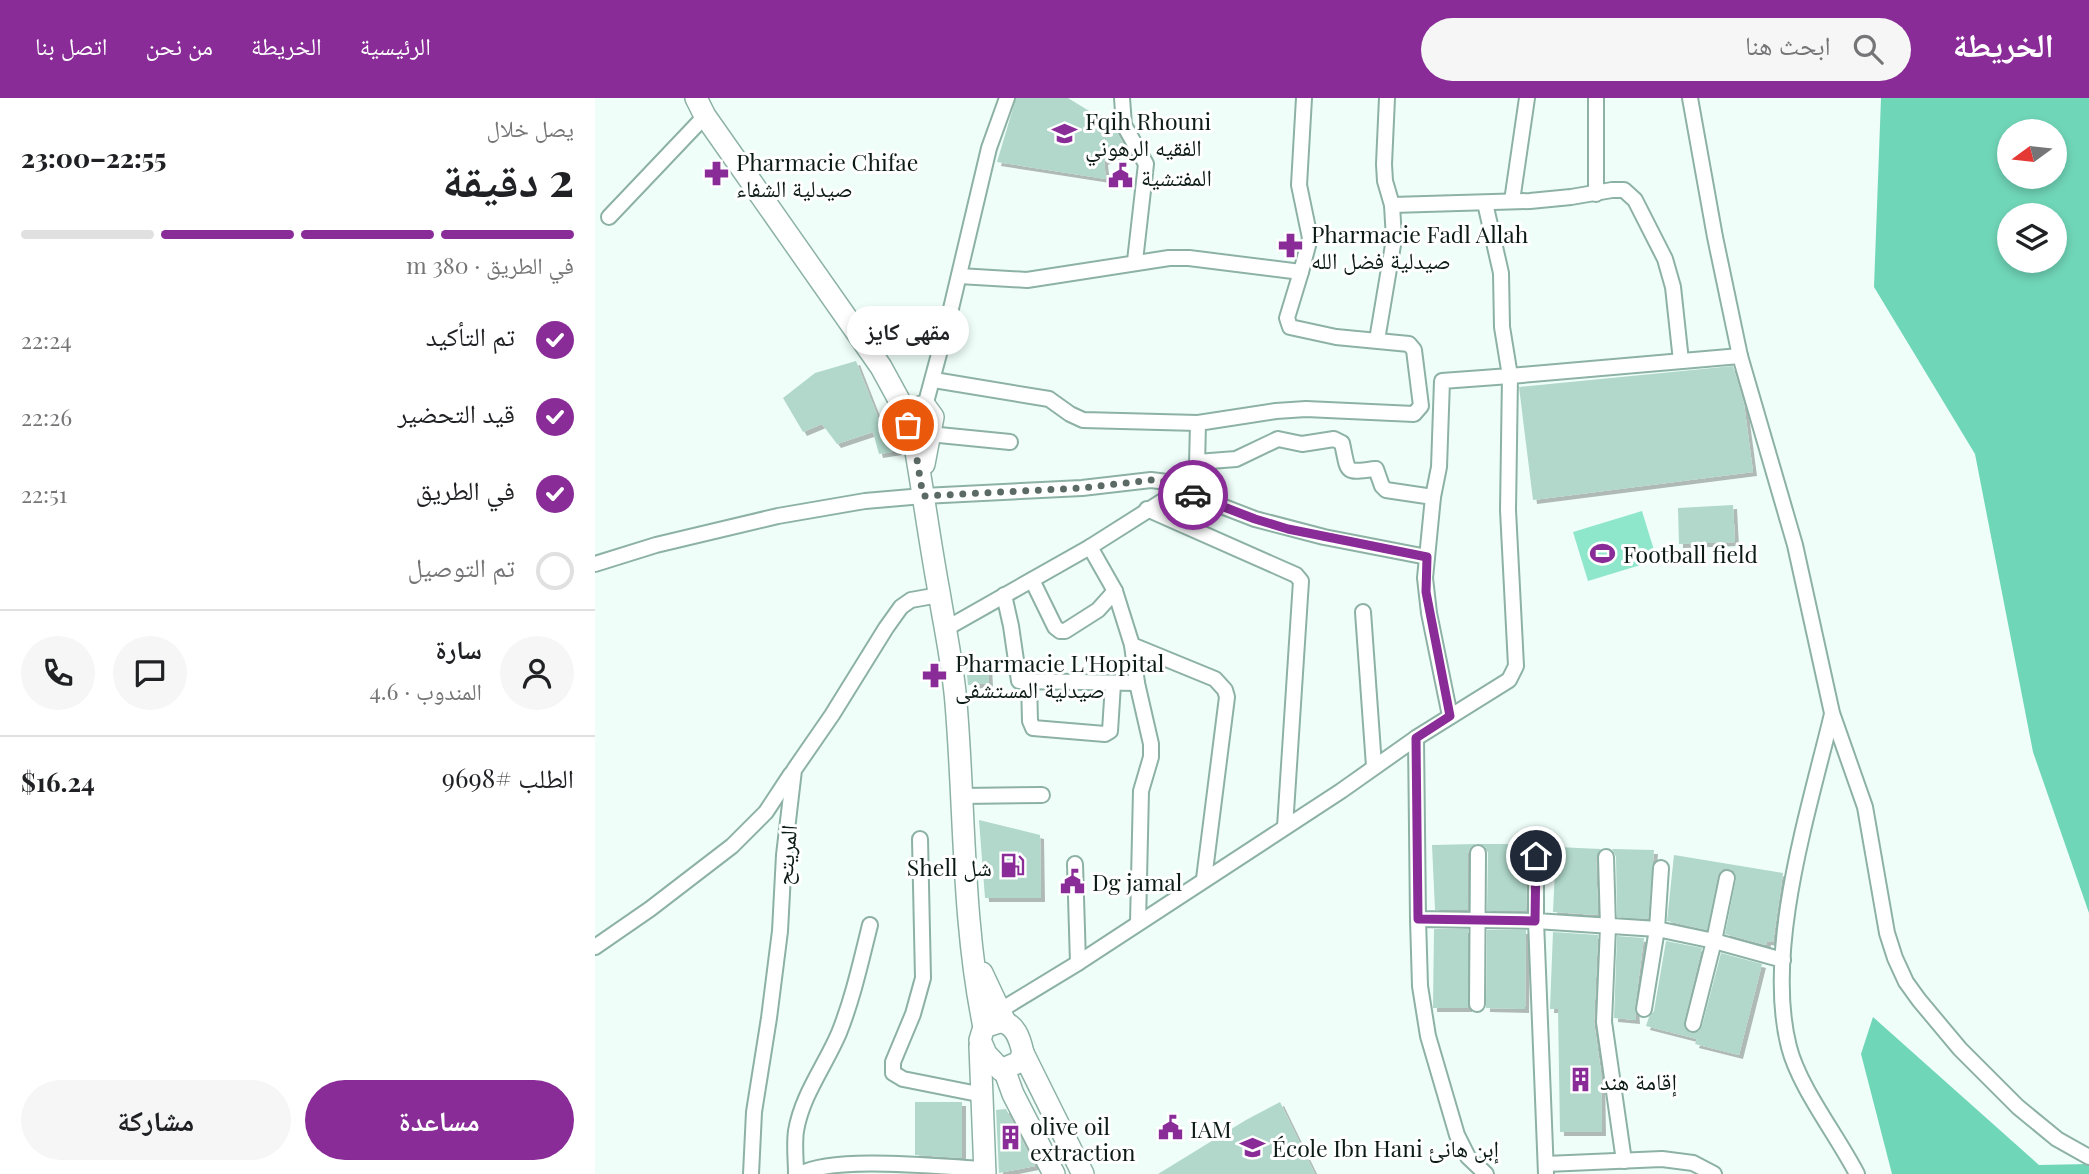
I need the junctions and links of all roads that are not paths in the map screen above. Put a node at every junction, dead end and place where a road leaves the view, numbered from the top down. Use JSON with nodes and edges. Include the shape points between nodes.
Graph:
{"nodes":[{"id":1,"x":1007,"y":98,"type":"edge"},
{"id":2,"x":1122,"y":98,"type":"edge"},
{"id":3,"x":1304,"y":98,"type":"edge"},
{"id":4,"x":1387,"y":98,"type":"edge"},
{"id":5,"x":1527,"y":98,"type":"edge"},
{"id":6,"x":1596,"y":98,"type":"edge"},
{"id":7,"x":1690,"y":98,"type":"edge"},
{"id":8,"x":701,"y":107,"type":"edge"},
{"id":9,"x":1597,"y":194,"type":"junction"},
{"id":10,"x":1512,"y":201,"type":"junction"},
{"id":11,"x":1485,"y":203,"type":"junction"},
{"id":12,"x":1392,"y":205,"type":"junction"},
{"id":13,"x":609,"y":218,"type":"dead end"},
{"id":14,"x":1135,"y":261,"type":"junction"},
{"id":15,"x":1300,"y":272,"type":"junction"},
{"id":16,"x":959,"y":276,"type":"junction"},
{"id":17,"x":1377,"y":340,"type":"junction"},
{"id":18,"x":1740,"y":356,"type":"junction"},
{"id":19,"x":1681,"y":360,"type":"junction"},
{"id":20,"x":1510,"y":376,"type":"junction"},
{"id":21,"x":934,"y":380,"type":"junction"},
{"id":22,"x":921,"y":420,"type":"junction"},
{"id":23,"x":1198,"y":423,"type":"junction"},
{"id":24,"x":1010,"y":442,"type":"dead end"},
{"id":25,"x":1197,"y":462,"type":"junction"},
{"id":26,"x":922,"y":488,"type":"junction"},
{"id":27,"x":1180,"y":490,"type":"junction"},
{"id":28,"x":1433,"y":497,"type":"junction"},
{"id":29,"x":1147,"y":509,"type":"junction"},
{"id":30,"x":1090,"y":547,"type":"junction"},
{"id":31,"x":1427,"y":557,"type":"junction"},
{"id":32,"x":595,"y":564,"type":"edge"},
{"id":33,"x":1032,"y":580,"type":"junction"},
{"id":34,"x":1115,"y":591,"type":"junction"},
{"id":35,"x":939,"y":595,"type":"junction"},
{"id":36,"x":1004,"y":595,"type":"junction"},
{"id":37,"x":1363,"y":611,"type":"dead end"},
{"id":38,"x":947,"y":628,"type":"junction"},
{"id":39,"x":1132,"y":645,"type":"junction"},
{"id":40,"x":1029,"y":683,"type":"junction"},
{"id":41,"x":1137,"y":683,"type":"junction"},
{"id":42,"x":1113,"y":684,"type":"junction"},
{"id":43,"x":1832,"y":713,"type":"junction"},
{"id":44,"x":1450,"y":716,"type":"junction"},
{"id":45,"x":1416,"y":738,"type":"junction"},
{"id":46,"x":1374,"y":766,"type":"junction"},
{"id":47,"x":794,"y":770,"type":"junction"},
{"id":48,"x":1042,"y":795,"type":"dead end"},
{"id":49,"x":962,"y":796,"type":"junction"},
{"id":50,"x":1285,"y":827,"type":"junction"},
{"id":51,"x":920,"y":839,"type":"dead end"},
{"id":52,"x":1478,"y":853,"type":"dead end"},
{"id":53,"x":1536,"y":856,"type":"dead end"},
{"id":54,"x":1606,"y":857,"type":"dead end"},
{"id":55,"x":1075,"y":864,"type":"dead end"},
{"id":56,"x":1661,"y":868,"type":"dead end"},
{"id":57,"x":1727,"y":878,"type":"dead end"},
{"id":58,"x":1205,"y":879,"type":"junction"},
{"id":59,"x":1418,"y":919,"type":"junction"},
{"id":60,"x":1479,"y":920,"type":"junction"},
{"id":61,"x":1535,"y":921,"type":"junction"},
{"id":62,"x":1138,"y":923,"type":"junction"},
{"id":63,"x":870,"y":925,"type":"dead end"},
{"id":64,"x":1608,"y":927,"type":"junction"},
{"id":65,"x":1657,"y":929,"type":"junction"},
{"id":66,"x":1714,"y":941,"type":"junction"},
{"id":67,"x":595,"y":947,"type":"edge"},
{"id":68,"x":1783,"y":960,"type":"junction"},
{"id":69,"x":1078,"y":963,"type":"junction"},
{"id":70,"x":1477,"y":1004,"type":"dead end"},
{"id":71,"x":1644,"y":1009,"type":"dead end"},
{"id":72,"x":1692,"y":1024,"type":"dead end"},
{"id":73,"x":992,"y":1025,"type":"junction"},
{"id":74,"x":1023,"y":1053,"type":"junction"},
{"id":75,"x":1001,"y":1069,"type":"junction"},
{"id":76,"x":983,"y":1095,"type":"junction"},
{"id":77,"x":2089,"y":1157,"type":"edge"},
{"id":78,"x":1624,"y":1161,"type":"junction"},
{"id":79,"x":1546,"y":1169,"type":"edge"},
{"id":80,"x":985,"y":1172,"type":"edge"},
{"id":81,"x":751,"y":1174,"type":"edge"},
{"id":82,"x":798,"y":1174,"type":"edge"},
{"id":83,"x":1054,"y":1174,"type":"edge"},
{"id":84,"x":1083,"y":1174,"type":"edge"},
{"id":85,"x":1486,"y":1174,"type":"edge"},
{"id":86,"x":1714,"y":1174,"type":"edge"},
{"id":87,"x":1857,"y":1174,"type":"edge"}],
"edges":[{"from":1,"to":16,"type":"street","via":[[989,148]]},
{"from":2,"to":14,"type":"street","via":[[1124,125],[1147,170]]},
{"from":3,"to":15,"type":"street","via":[[1299,186],[1310,238]]},
{"from":4,"to":12,"type":"street","via":[[1384,164]]},
{"from":5,"to":10,"type":"street"},
{"from":6,"to":9,"type":"street"},
{"from":7,"to":18,"type":"street"},
{"from":8,"to":13,"type":"street"},
{"from":8,"to":22,"type":"main road"},
{"from":9,"to":10,"type":"street"},
{"from":9,"to":19,"type":"street","via":[[1624,190],[1635,200],[1669,272]]},
{"from":10,"to":11,"type":"street"},
{"from":11,"to":12,"type":"street"},
{"from":11,"to":20,"type":"street","via":[[1501,273],[1501,327]]},
{"from":12,"to":17,"type":"street","via":[[1392,260]]},
{"from":14,"to":15,"type":"street","via":[[1189,258]]},
{"from":14,"to":16,"type":"street","via":[[1027,280]]},
{"from":15,"to":17,"type":"street","via":[[1287,318],[1290,327]]},
{"from":16,"to":21,"type":"street"},
{"from":17,"to":23,"type":"street","via":[[1412,346],[1420,385],[1417,412],[1307,409]]},
{"from":18,"to":19,"type":"street"},
{"from":18,"to":43,"type":"street","via":[[1795,545]]},
{"from":19,"to":20,"type":"street"},
{"from":20,"to":28,"type":"street","via":[[1442,381],[1439,467]]},
{"from":20,"to":44,"type":"street","via":[[1508,510],[1516,666],[1502,685]]},
{"from":21,"to":22,"type":"street"},
{"from":21,"to":23,"type":"street","via":[[1049,399],[1083,420]]},
{"from":22,"to":24,"type":"street"},
{"from":22,"to":26,"type":"main road"},
{"from":23,"to":25,"type":"street"},
{"from":25,"to":27,"type":"street"},
{"from":25,"to":28,"type":"street","via":[[1237,459],[1276,439],[1301,443],[1334,439],[1342,443],[1350,471],[1375,469],[1386,490]]},
{"from":26,"to":27,"type":"street","via":[[1082,488],[1151,480]]},
{"from":26,"to":32,"type":"street","via":[[778,516]]},
{"from":26,"to":35,"type":"main road"},
{"from":27,"to":29,"type":"street"},
{"from":27,"to":31,"type":"street","via":[[1288,529]]},
{"from":28,"to":31,"type":"street"},
{"from":29,"to":30,"type":"street"},
{"from":29,"to":50,"type":"street","via":[[1301,581]]},
{"from":30,"to":33,"type":"street"},
{"from":30,"to":34,"type":"street"},
{"from":31,"to":44,"type":"street","via":[[1426,592]]},
{"from":33,"to":34,"type":"street","via":[[1060,631],[1098,610]]},
{"from":33,"to":36,"type":"street"},
{"from":34,"to":39,"type":"street"},
{"from":35,"to":38,"type":"main road"},
{"from":35,"to":47,"type":"street","name":"المريتح","via":[[911,600],[901,607]]},
{"from":36,"to":38,"type":"street"},
{"from":36,"to":40,"type":"street","via":[[1017,676]]},
{"from":37,"to":46,"type":"street"},
{"from":38,"to":49,"type":"main road"},
{"from":39,"to":41,"type":"street"},
{"from":39,"to":58,"type":"street","via":[[1215,679],[1225,690]]},
{"from":40,"to":42,"type":"street"},
{"from":40,"to":42,"type":"street","via":[[1033,728],[1105,734],[1110,731]]},
{"from":41,"to":42,"type":"street"},
{"from":41,"to":62,"type":"street","via":[[1151,750],[1141,791]]},
{"from":43,"to":68,"type":"street","via":[[1796,868]]},
{"from":43,"to":77,"type":"street","via":[[1865,807],[1887,933],[1906,982],[1960,1049],[2018,1107],[2057,1139]]},
{"from":44,"to":45,"type":"street"},
{"from":45,"to":46,"type":"street"},
{"from":45,"to":59,"type":"street"},
{"from":46,"to":50,"type":"street"},
{"from":47,"to":67,"type":"street","via":[[766,811],[732,846]]},
{"from":47,"to":81,"type":"street","name":"المريتح","via":[[780,931],[754,1112]]},
{"from":48,"to":49,"type":"street"},
{"from":49,"to":73,"type":"main road","via":[[974,954]]},
{"from":50,"to":58,"type":"street"},
{"from":51,"to":76,"type":"street","via":[[923,978],[893,1073]]},
{"from":52,"to":60,"type":"street"},
{"from":53,"to":61,"type":"street"},
{"from":54,"to":64,"type":"street"},
{"from":55,"to":69,"type":"street"},
{"from":56,"to":65,"type":"street"},
{"from":57,"to":66,"type":"street"},
{"from":58,"to":62,"type":"street"},
{"from":59,"to":60,"type":"street"},
{"from":59,"to":85,"type":"street","via":[[1420,986],[1428,1036],[1457,1135],[1468,1157]]},
{"from":60,"to":61,"type":"street"},
{"from":60,"to":70,"type":"street"},
{"from":61,"to":64,"type":"street"},
{"from":61,"to":79,"type":"street"},
{"from":62,"to":69,"type":"street"},
{"from":63,"to":82,"type":"street","via":[[851,1001],[802,1108],[796,1135]]},
{"from":64,"to":65,"type":"street"},
{"from":64,"to":78,"type":"street","via":[[1604,1022]]},
{"from":65,"to":66,"type":"street"},
{"from":65,"to":71,"type":"street"},
{"from":66,"to":68,"type":"street"},
{"from":66,"to":72,"type":"street"},
{"from":68,"to":87,"type":"street","via":[[1789,1047]]},
{"from":69,"to":73,"type":"street"},
{"from":73,"to":74,"type":"main road","via":[[1014,1029]]},
{"from":73,"to":75,"type":"main road","via":[[986,1054]]},
{"from":73,"to":76,"type":"main road"},
{"from":74,"to":75,"type":"main road","via":[[1019,1062]]},
{"from":74,"to":84,"type":"main road"},
{"from":75,"to":76,"type":"main road"},
{"from":75,"to":83,"type":"main road"},
{"from":76,"to":80,"type":"main road"},
{"from":78,"to":79,"type":"street"},
{"from":78,"to":86,"type":"street","via":[[1678,1160]]},
{"from":80,"to":82,"type":"street","via":[[852,1165]]}]}
